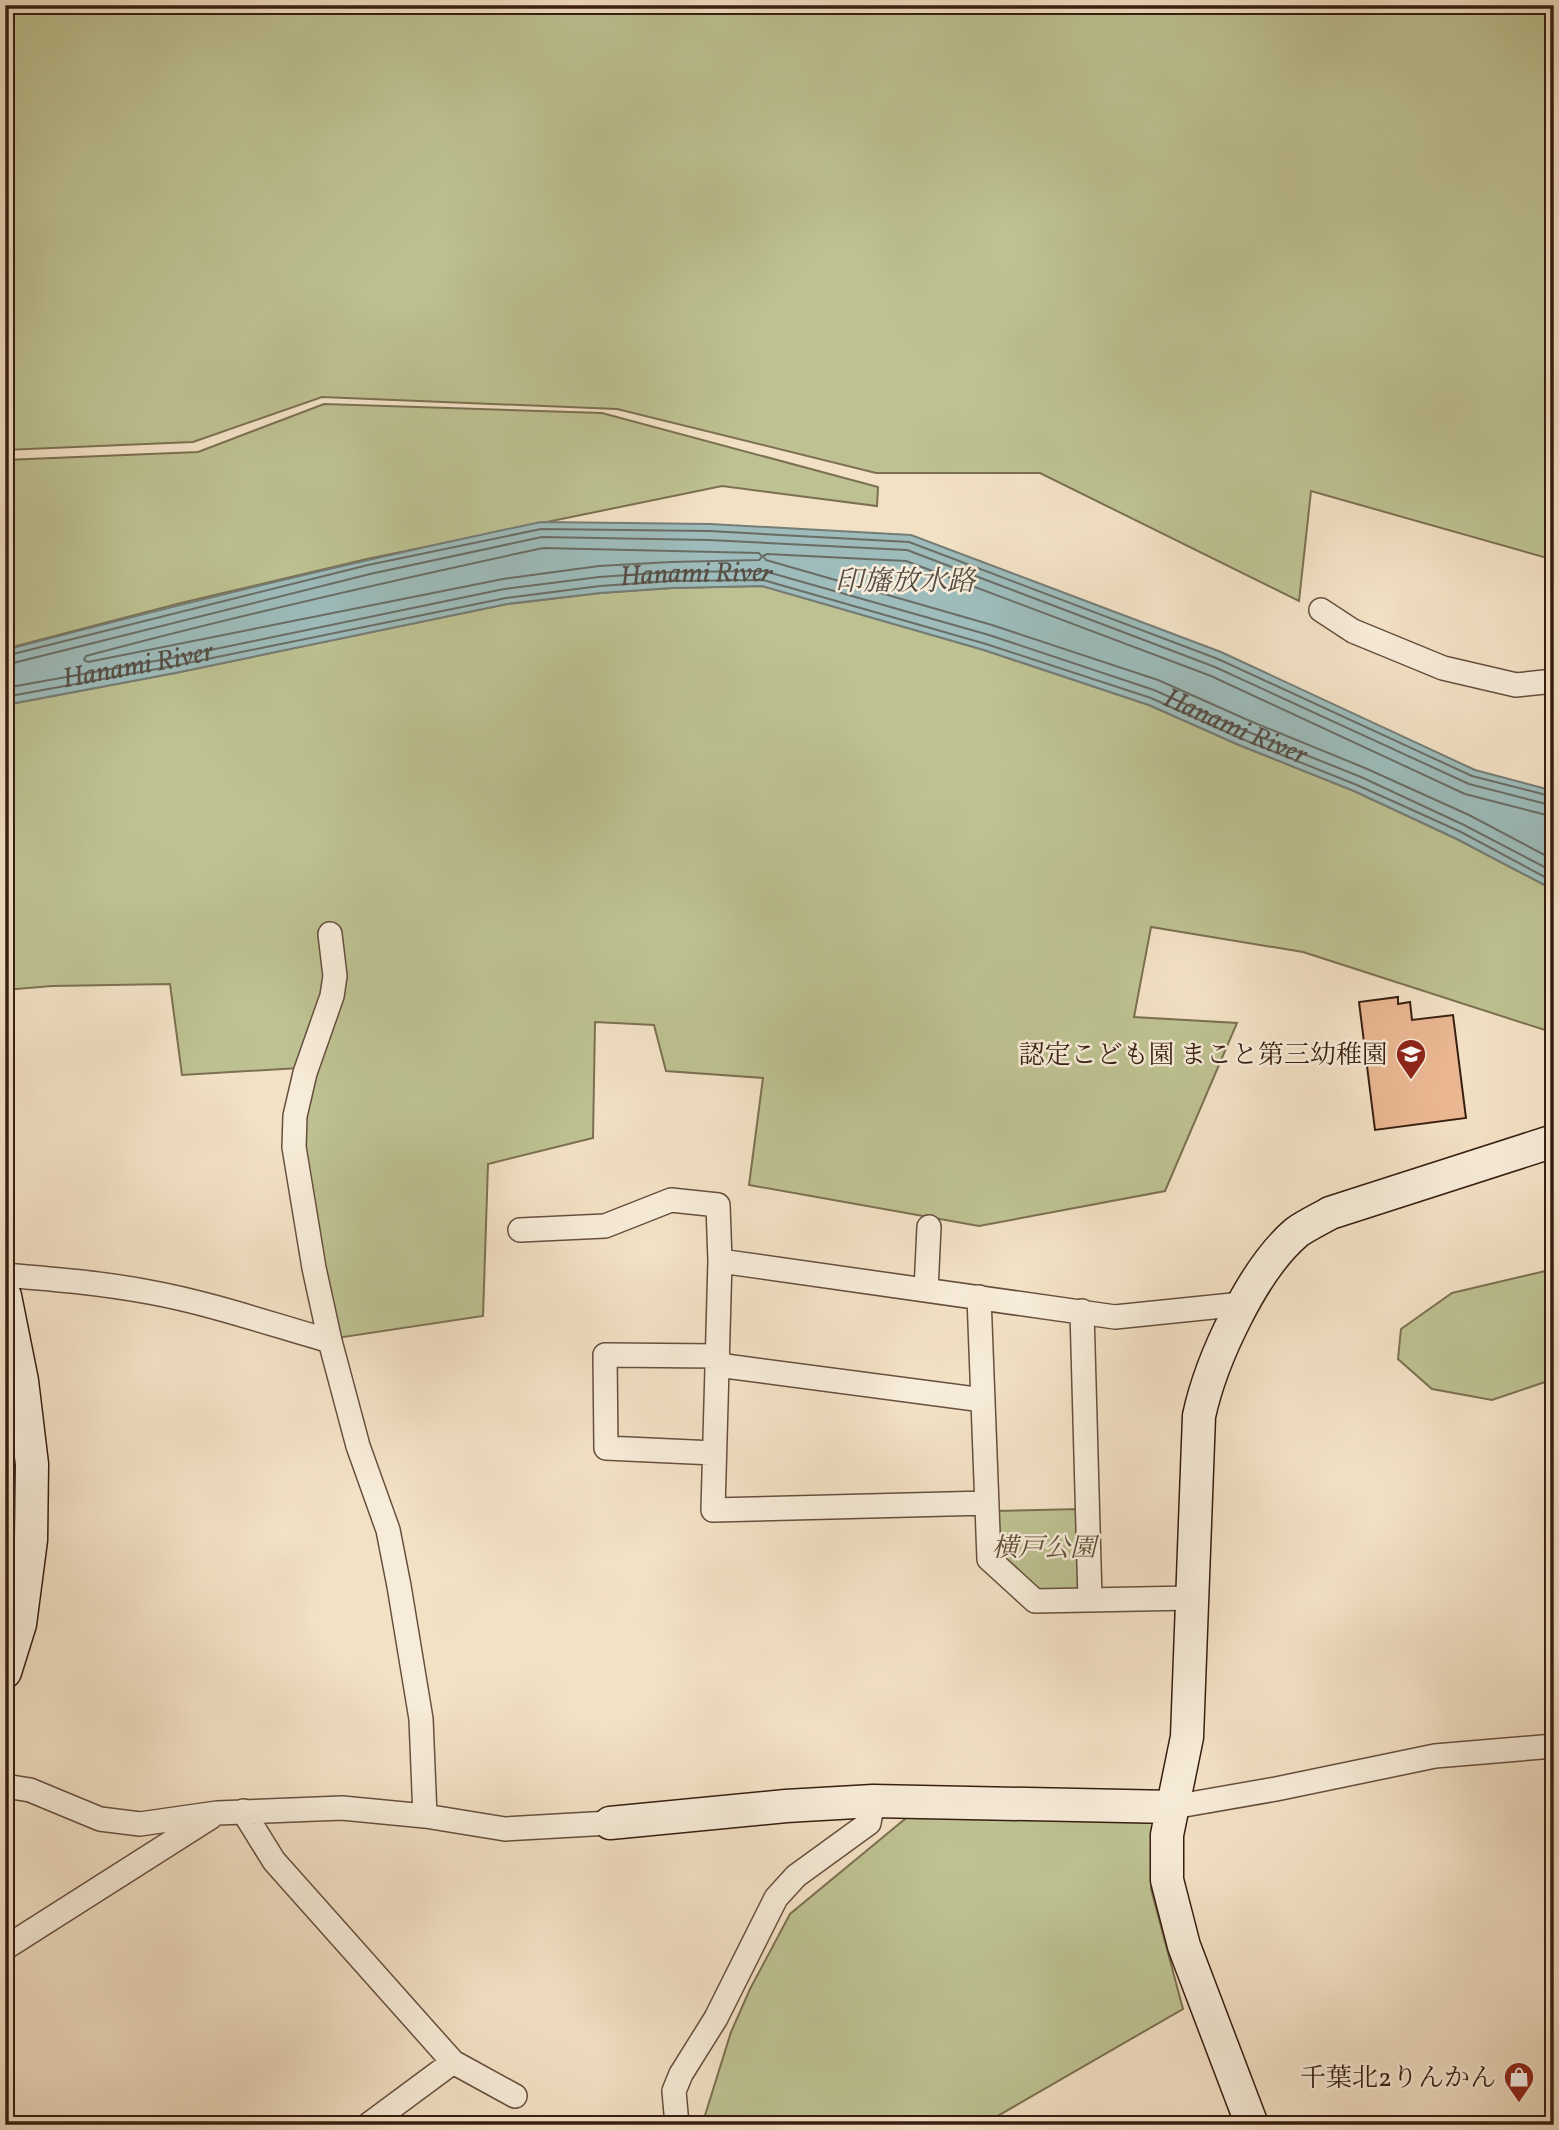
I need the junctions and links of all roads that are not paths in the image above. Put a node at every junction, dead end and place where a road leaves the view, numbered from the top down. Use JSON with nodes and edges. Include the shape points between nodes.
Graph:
{"nodes":[{"id":1,"x":1321,"y":610,"type":"dead end"},
{"id":2,"x":1554,"y":681,"type":"edge"},
{"id":3,"x":330,"y":934,"type":"dead end"},
{"id":4,"x":1554,"y":1141,"type":"edge"},
{"id":5,"x":929,"y":1227,"type":"dead end"},
{"id":6,"x":520,"y":1230,"type":"dead end"},
{"id":7,"x":720,"y":1261,"type":"junction"},
{"id":8,"x":5,"y":1275,"type":"edge"},
{"id":9,"x":926,"y":1290,"type":"junction"},
{"id":10,"x":979,"y":1297,"type":"junction"},
{"id":11,"x":1242,"y":1304,"type":"junction"},
{"id":12,"x":6,"y":1306,"type":"edge"},
{"id":13,"x":1082,"y":1311,"type":"junction"},
{"id":14,"x":330,"y":1341,"type":"junction"},
{"id":15,"x":718,"y":1361,"type":"junction"},
{"id":16,"x":983,"y":1400,"type":"junction"},
{"id":17,"x":715,"y":1452,"type":"junction"},
{"id":18,"x":987,"y":1503,"type":"junction"},
{"id":19,"x":1191,"y":1598,"type":"junction"},
{"id":20,"x":1090,"y":1600,"type":"junction"},
{"id":21,"x":13,"y":1622,"type":"edge"},
{"id":22,"x":5,"y":1672,"type":"edge"},
{"id":23,"x":1554,"y":1746,"type":"edge"},
{"id":24,"x":5,"y":1787,"type":"edge"},
{"id":25,"x":873,"y":1801,"type":"junction"},
{"id":26,"x":1173,"y":1807,"type":"junction"},
{"id":27,"x":243,"y":1811,"type":"junction"},
{"id":28,"x":217,"y":1814,"type":"junction"},
{"id":29,"x":425,"y":1816,"type":"junction"},
{"id":30,"x":610,"y":1824,"type":"joint"},
{"id":31,"x":5,"y":1948,"type":"edge"},
{"id":32,"x":453,"y":2062,"type":"junction"},
{"id":33,"x":515,"y":2096,"type":"dead end"},
{"id":34,"x":369,"y":2125,"type":"edge"},
{"id":35,"x":677,"y":2125,"type":"edge"},
{"id":36,"x":1252,"y":2125,"type":"edge"}],
"edges":[{"from":1,"to":2,"type":"street","via":[[1353,631],[1443,668],[1516,685]]},
{"from":3,"to":14,"type":"street","via":[[335,976],[332,996],[304,1073],[294,1137]]},
{"from":4,"to":11,"type":"street","via":[[1330,1213],[1298,1232],[1268,1262]]},
{"from":5,"to":9,"type":"street"},
{"from":6,"to":7,"type":"street","via":[[605,1226],[671,1200],[718,1205]]},
{"from":7,"to":9,"type":"street"},
{"from":7,"to":15,"type":"street"},
{"from":8,"to":14,"type":"street","via":[[149,1292]]},
{"from":9,"to":10,"type":"street"},
{"from":10,"to":13,"type":"street"},
{"from":10,"to":16,"type":"street"},
{"from":11,"to":13,"type":"street","via":[[1115,1317]]},
{"from":11,"to":19,"type":"street","via":[[1204,1391],[1199,1416]]},
{"from":12,"to":21,"type":"street","via":[[22,1381],[32,1464],[31,1540]]},
{"from":13,"to":20,"type":"street"},
{"from":14,"to":29,"type":"street","via":[[358,1446],[388,1530],[421,1718]]},
{"from":15,"to":16,"type":"street"},
{"from":15,"to":17,"type":"street"},
{"from":15,"to":17,"type":"street","via":[[605,1354],[606,1448]]},
{"from":16,"to":18,"type":"street"},
{"from":17,"to":18,"type":"street","via":[[713,1510]]},
{"from":18,"to":20,"type":"street","via":[[989,1559],[1035,1601]]},
{"from":19,"to":20,"type":"street"},
{"from":19,"to":26,"type":"street","via":[[1187,1737]]},
{"from":21,"to":22,"type":"street"},
{"from":23,"to":26,"type":"street","via":[[1435,1756]]},
{"from":24,"to":28,"type":"street","via":[[30,1790],[100,1819],[140,1824]]},
{"from":25,"to":26,"type":"street"},
{"from":25,"to":30,"type":"street"},
{"from":25,"to":35,"type":"street","via":[[869,1823],[796,1876],[776,1898],[716,2018],[681,2074],[674,2091]]},
{"from":26,"to":36,"type":"street","via":[[1167,1835],[1167,1880],[1184,1946]]},
{"from":27,"to":28,"type":"street"},
{"from":27,"to":29,"type":"street","via":[[342,1808]]},
{"from":27,"to":32,"type":"street","via":[[274,1861]]},
{"from":28,"to":31,"type":"street"},
{"from":29,"to":30,"type":"street","via":[[505,1829]]},
{"from":32,"to":33,"type":"street"},
{"from":32,"to":34,"type":"street"}]}
